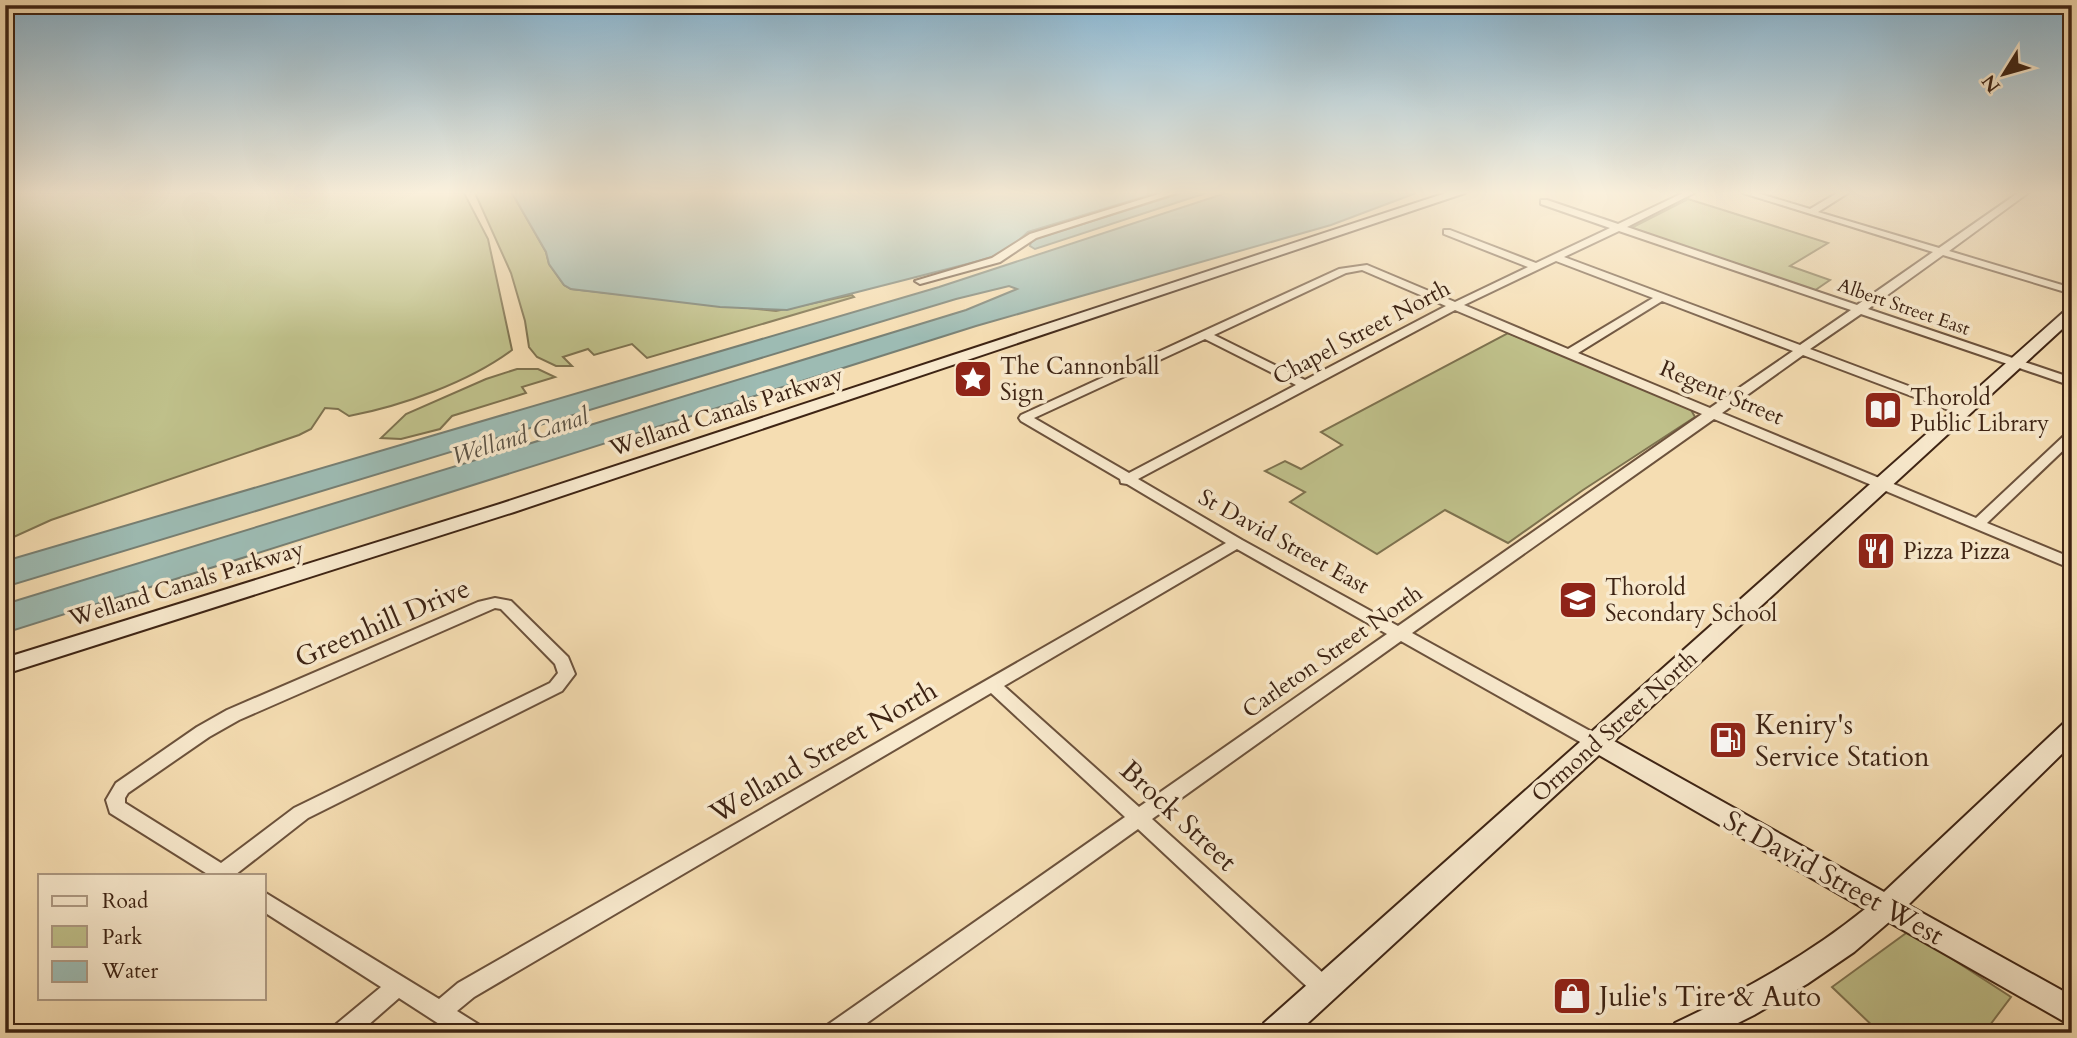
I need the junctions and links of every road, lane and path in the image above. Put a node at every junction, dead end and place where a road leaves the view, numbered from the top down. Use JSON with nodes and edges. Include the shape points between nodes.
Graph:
{"nodes":[{"id":1,"x":1025,"y":241,"type":"edge"},
{"id":2,"x":1313,"y":241,"type":"edge"},
{"id":3,"x":1471,"y":241,"type":"edge"},
{"id":4,"x":1588,"y":241,"type":"edge"},
{"id":5,"x":1660,"y":241,"type":"edge"},
{"id":6,"x":1910,"y":241,"type":"edge"},
{"id":7,"x":1956,"y":241,"type":"edge"},
{"id":8,"x":1942,"y":251,"type":"junction"},
{"id":9,"x":1555,"y":257,"type":"junction"},
{"id":10,"x":1535,"y":267,"type":"junction"},
{"id":11,"x":920,"y":281,"type":"dead end"},
{"id":12,"x":2072,"y":291,"type":"edge"},
{"id":13,"x":1661,"y":297,"type":"junction"},
{"id":14,"x":1456,"y":305,"type":"junction"},
{"id":15,"x":1858,"y":309,"type":"junction"},
{"id":16,"x":2072,"y":312,"type":"edge"},
{"id":17,"x":1208,"y":336,"type":"junction"},
{"id":18,"x":1801,"y":349,"type":"junction"},
{"id":19,"x":1569,"y":353,"type":"junction"},
{"id":20,"x":2015,"y":363,"type":"junction"},
{"id":21,"x":2072,"y":382,"type":"edge"},
{"id":22,"x":1306,"y":385,"type":"junction"},
{"id":23,"x":1963,"y":411,"type":"junction"},
{"id":24,"x":1712,"y":412,"type":"junction"},
{"id":25,"x":2072,"y":435,"type":"edge"},
{"id":26,"x":1126,"y":480,"type":"junction"},
{"id":27,"x":1881,"y":485,"type":"junction"},
{"id":28,"x":1976,"y":525,"type":"junction"},
{"id":29,"x":1237,"y":543,"type":"junction"},
{"id":30,"x":2072,"y":564,"type":"edge"},
{"id":31,"x":1401,"y":632,"type":"junction"},
{"id":32,"x":5,"y":666,"type":"edge"},
{"id":33,"x":993,"y":685,"type":"junction"},
{"id":34,"x":2072,"y":729,"type":"edge"},
{"id":35,"x":1595,"y":742,"type":"junction"},
{"id":36,"x":1140,"y":817,"type":"junction"},
{"id":37,"x":224,"y":874,"type":"edge"},
{"id":38,"x":266,"y":902,"type":"edge"},
{"id":39,"x":1887,"y":907,"type":"junction"},
{"id":40,"x":399,"y":985,"type":"junction"},
{"id":41,"x":1325,"y":989,"type":"junction"},
{"id":42,"x":440,"y":1012,"type":"junction"},
{"id":43,"x":2072,"y":1012,"type":"edge"},
{"id":44,"x":342,"y":1033,"type":"edge"},
{"id":45,"x":473,"y":1033,"type":"edge"},
{"id":46,"x":834,"y":1033,"type":"edge"},
{"id":47,"x":1275,"y":1033,"type":"edge"},
{"id":48,"x":1686,"y":1033,"type":"edge"}],
"edges":[{"from":1,"to":11,"type":"street","via":[[996,260]]},
{"from":2,"to":32,"type":"street","name":"Welland Canals Parkway","via":[[507,508]]},
{"from":3,"to":10,"type":"street"},
{"from":4,"to":9,"type":"street","name":"Chapel Street North"},
{"from":5,"to":15,"type":"street","name":"Albert Street East"},
{"from":6,"to":8,"type":"street"},
{"from":7,"to":8,"type":"street","name":"Carleton Street North"},
{"from":8,"to":12,"type":"street"},
{"from":8,"to":15,"type":"street","name":"Carleton Street North"},
{"from":9,"to":10,"type":"street","name":"Chapel Street North"},
{"from":9,"to":13,"type":"street"},
{"from":10,"to":14,"type":"street","name":"Chapel Street North"},
{"from":13,"to":18,"type":"street"},
{"from":13,"to":19,"type":"street"},
{"from":14,"to":17,"type":"street","name":"Regent Street","via":[[1369,269],[1353,268]]},
{"from":14,"to":19,"type":"street","name":"Regent Street"},
{"from":14,"to":22,"type":"street","name":"Chapel Street North"},
{"from":15,"to":18,"type":"street","name":"Carleton Street North"},
{"from":15,"to":20,"type":"street","name":"Albert Street East"},
{"from":16,"to":20,"type":"street","name":"Ormond Street North"},
{"from":17,"to":22,"type":"street"},
{"from":17,"to":26,"type":"street","name":"St David Street East","via":[[1025,418]]},
{"from":18,"to":23,"type":"street"},
{"from":18,"to":24,"type":"street","name":"Carleton Street North"},
{"from":19,"to":24,"type":"street","name":"Regent Street"},
{"from":20,"to":21,"type":"street","name":"Albert Street East"},
{"from":20,"to":23,"type":"street","name":"Ormond Street North"},
{"from":22,"to":26,"type":"street","name":"Chapel Street North"},
{"from":23,"to":27,"type":"street","name":"Ormond Street North"},
{"from":24,"to":27,"type":"street","name":"Regent Street"},
{"from":24,"to":31,"type":"street","name":"Carleton Street North"},
{"from":25,"to":28,"type":"street"},
{"from":26,"to":29,"type":"street","name":"St David Street East"},
{"from":27,"to":28,"type":"street","name":"Regent Street"},
{"from":27,"to":35,"type":"street","name":"Ormond Street North"},
{"from":28,"to":30,"type":"street","name":"Regent Street"},
{"from":29,"to":31,"type":"street","name":"St David Street East"},
{"from":29,"to":33,"type":"street","name":"Welland Street North"},
{"from":31,"to":35,"type":"street","name":"St David Street East"},
{"from":31,"to":36,"type":"street","name":"Carleton Street North"},
{"from":33,"to":36,"type":"street","name":"Brock Street"},
{"from":33,"to":42,"type":"street","name":"Welland Street North","via":[[466,990]]},
{"from":34,"to":39,"type":"street"},
{"from":35,"to":39,"type":"street","name":"St David Street West"},
{"from":35,"to":41,"type":"street","name":"Ormond Street North"},
{"from":36,"to":41,"type":"street","name":"Brock Street"},
{"from":36,"to":46,"type":"street","name":"Carleton Street North"},
{"from":37,"to":37,"type":"street","name":"Greenhill Drive","via":[[122,812],[114,802],[122,788],[215,724],[483,606],[506,606],[562,661],[567,674],[556,687],[301,813]]},
{"from":38,"to":40,"type":"street"},
{"from":39,"to":43,"type":"street","name":"St David Street West"},
{"from":39,"to":48,"type":"street","via":[[1797,975]]},
{"from":40,"to":42,"type":"street"},
{"from":40,"to":44,"type":"street"},
{"from":41,"to":47,"type":"main road","name":"Ormond Street North"},
{"from":42,"to":45,"type":"street"}]}
